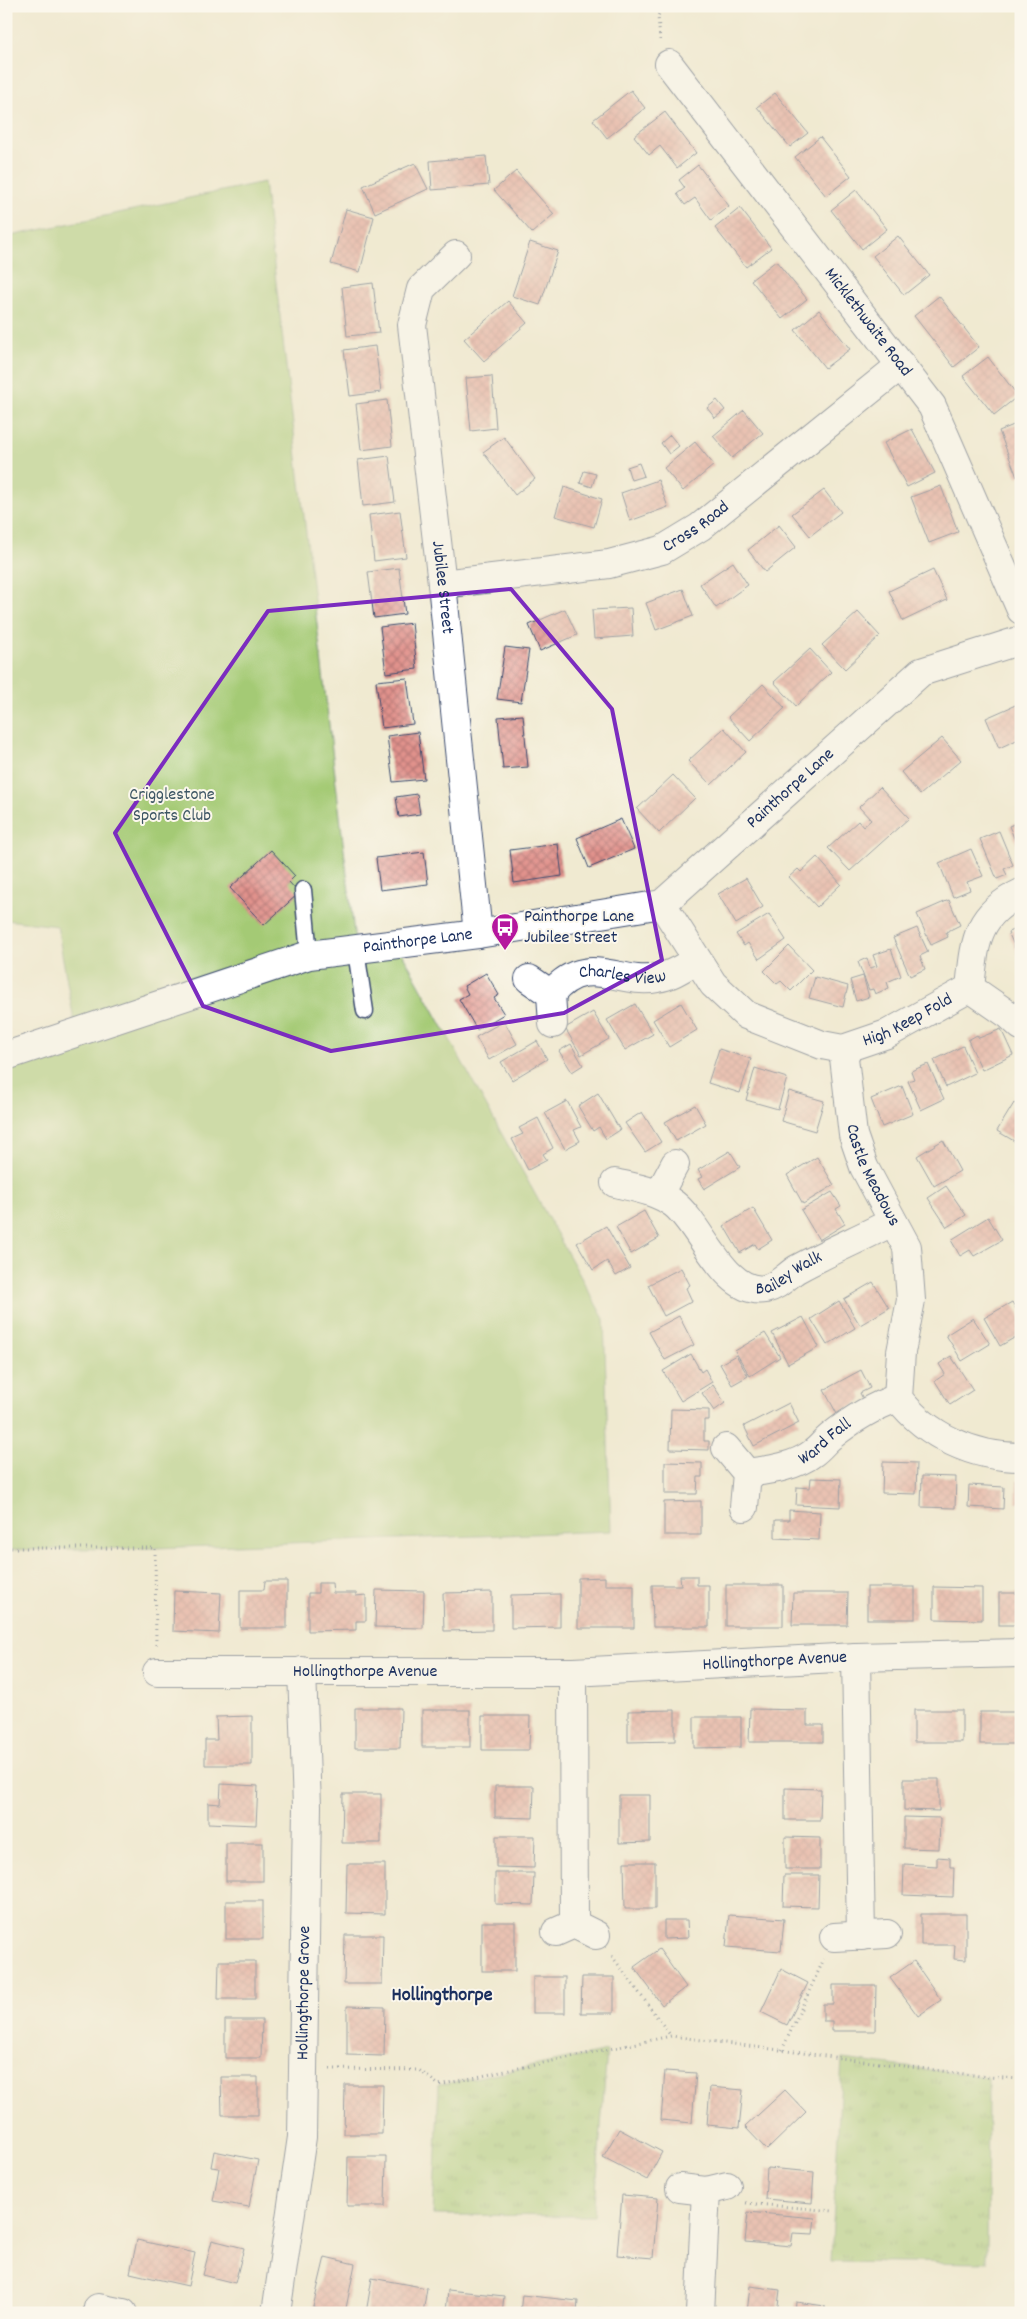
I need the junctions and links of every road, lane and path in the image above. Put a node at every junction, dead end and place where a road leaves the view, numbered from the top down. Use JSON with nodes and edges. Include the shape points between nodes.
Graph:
{"nodes":[{"id":1,"x":663,"y":6,"type":"edge"},
{"id":2,"x":668,"y":64,"type":"joint"},
{"id":3,"x":456,"y":255,"type":"dead end"},
{"id":4,"x":901,"y":365,"type":"junction"},
{"id":5,"x":442,"y":584,"type":"junction"},
{"id":6,"x":1021,"y":610,"type":"edge"},
{"id":7,"x":1021,"y":640,"type":"edge"},
{"id":8,"x":303,"y":890,"type":"dead end"},
{"id":9,"x":1021,"y":894,"type":"edge"},
{"id":10,"x":662,"y":904,"type":"junction"},
{"id":11,"x":478,"y":934,"type":"junction"},
{"id":12,"x":356,"y":951,"type":"junction"},
{"id":13,"x":309,"y":955,"type":"junction"},
{"id":14,"x":696,"y":960,"type":"junction"},
{"id":15,"x":529,"y":979,"type":"dead end"},
{"id":16,"x":970,"y":988,"type":"junction"},
{"id":17,"x":551,"y":994,"type":"junction"},
{"id":18,"x":365,"y":1011,"type":"dead end"},
{"id":19,"x":552,"y":1024,"type":"dead end"},
{"id":20,"x":1021,"y":1026,"type":"edge"},
{"id":21,"x":842,"y":1049,"type":"junction"},
{"id":22,"x":6,"y":1056,"type":"edge"},
{"id":23,"x":675,"y":1164,"type":"dead end"},
{"id":24,"x":615,"y":1183,"type":"dead end"},
{"id":25,"x":658,"y":1194,"type":"junction"},
{"id":26,"x":892,"y":1222,"type":"junction"},
{"id":27,"x":898,"y":1398,"type":"junction"},
{"id":28,"x":726,"y":1448,"type":"dead end"},
{"id":29,"x":1021,"y":1457,"type":"edge"},
{"id":30,"x":747,"y":1474,"type":"junction"},
{"id":31,"x":744,"y":1507,"type":"dead end"},
{"id":32,"x":6,"y":1548,"type":"edge"},
{"id":33,"x":1021,"y":1653,"type":"edge"},
{"id":34,"x":856,"y":1657,"type":"junction"},
{"id":35,"x":302,"y":1671,"type":"junction"},
{"id":36,"x":157,"y":1672,"type":"joint"},
{"id":37,"x":573,"y":1672,"type":"junction"},
{"id":38,"x":575,"y":1931,"type":"joint"},
{"id":39,"x":834,"y":1938,"type":"joint"},
{"id":40,"x":671,"y":2036,"type":"junction"},
{"id":41,"x":782,"y":2050,"type":"junction"},
{"id":42,"x":302,"y":2069,"type":"junction"},
{"id":43,"x":1021,"y":2079,"type":"edge"},
{"id":44,"x":704,"y":2188,"type":"joint"},
{"id":45,"x":833,"y":2212,"type":"dead end"},
{"id":46,"x":276,"y":2313,"type":"edge"},
{"id":47,"x":700,"y":2313,"type":"edge"}],
"edges":[{"from":1,"to":2,"type":"path","via":[[658,16],[658,36]]},
{"from":2,"to":4,"type":"street","name":"Micklethwaite Road"},
{"from":3,"to":5,"type":"street","name":"Jubilee Street","via":[[421,289],[412,325]]},
{"from":4,"to":5,"type":"street","name":"Cross Road","via":[[700,527],[662,550],[609,564]]},
{"from":4,"to":6,"type":"street","name":"Micklethwaite Road","via":[[932,406]]},
{"from":5,"to":11,"type":"street","name":"Jubilee Street"},
{"from":7,"to":10,"type":"street","name":"Painthorpe Lane","via":[[921,672]]},
{"from":8,"to":13,"type":"lane"},
{"from":9,"to":16,"type":"street","name":"High Keep Fold","via":[[990,914],[978,932]]},
{"from":10,"to":11,"type":"street","name":"Painthorpe Lane"},
{"from":10,"to":14,"type":"street"},
{"from":11,"to":12,"type":"street","name":"Painthorpe Lane"},
{"from":12,"to":13,"type":"street","name":"Painthorpe Lane"},
{"from":12,"to":18,"type":"lane"},
{"from":13,"to":22,"type":"street","name":"Painthorpe Lane"},
{"from":14,"to":17,"type":"street","name":"Charles View","via":[[656,978],[641,979],[596,971],[582,974],[559,984]]},
{"from":14,"to":21,"type":"street","via":[[713,984],[746,1015],[822,1045]]},
{"from":15,"to":17,"type":"street"},
{"from":16,"to":20,"type":"street","name":"High Keep Fold"},
{"from":16,"to":21,"type":"street","name":"High Keep Fold","via":[[887,1034]]},
{"from":17,"to":19,"type":"street"},
{"from":21,"to":26,"type":"street","name":"Castle Meadows","via":[[853,1136],[864,1167]]},
{"from":23,"to":25,"type":"street"},
{"from":24,"to":25,"type":"street","name":"Bailey Walk"},
{"from":25,"to":26,"type":"street","name":"Bailey Walk","via":[[676,1206],[692,1223],[731,1276],[746,1286],[764,1289]]},
{"from":26,"to":27,"type":"street","name":"Castle Meadows","via":[[907,1247],[911,1300],[901,1352]]},
{"from":27,"to":29,"type":"street","via":[[911,1415],[957,1445],[984,1454]]},
{"from":27,"to":30,"type":"street","name":"Ward Fall","via":[[862,1414],[813,1454],[793,1464]]},
{"from":28,"to":30,"type":"street"},
{"from":30,"to":31,"type":"street"},
{"from":32,"to":36,"type":"path","via":[[155,1548]]},
{"from":33,"to":34,"type":"street","name":"Hollingthorpe Avenue"},
{"from":34,"to":37,"type":"street","name":"Hollingthorpe Avenue"},
{"from":34,"to":39,"type":"street","name":"Hollingthorpe Avenue","via":[[874,1935]]},
{"from":35,"to":36,"type":"street","name":"Hollingthorpe Avenue"},
{"from":35,"to":37,"type":"street","name":"Hollingthorpe Avenue"},
{"from":35,"to":42,"type":"street","name":"Hollingthorpe Grove","via":[[307,1806]]},
{"from":37,"to":38,"type":"street"},
{"from":38,"to":40,"type":"path"},
{"from":39,"to":41,"type":"path"},
{"from":40,"to":41,"type":"path"},
{"from":40,"to":42,"type":"path","via":[[439,2085],[419,2070]]},
{"from":41,"to":43,"type":"path"},
{"from":42,"to":46,"type":"street","name":"Hollingthorpe Grove","via":[[302,2137]]},
{"from":44,"to":45,"type":"path","via":[[736,2202]]},
{"from":44,"to":47,"type":"street"}]}
